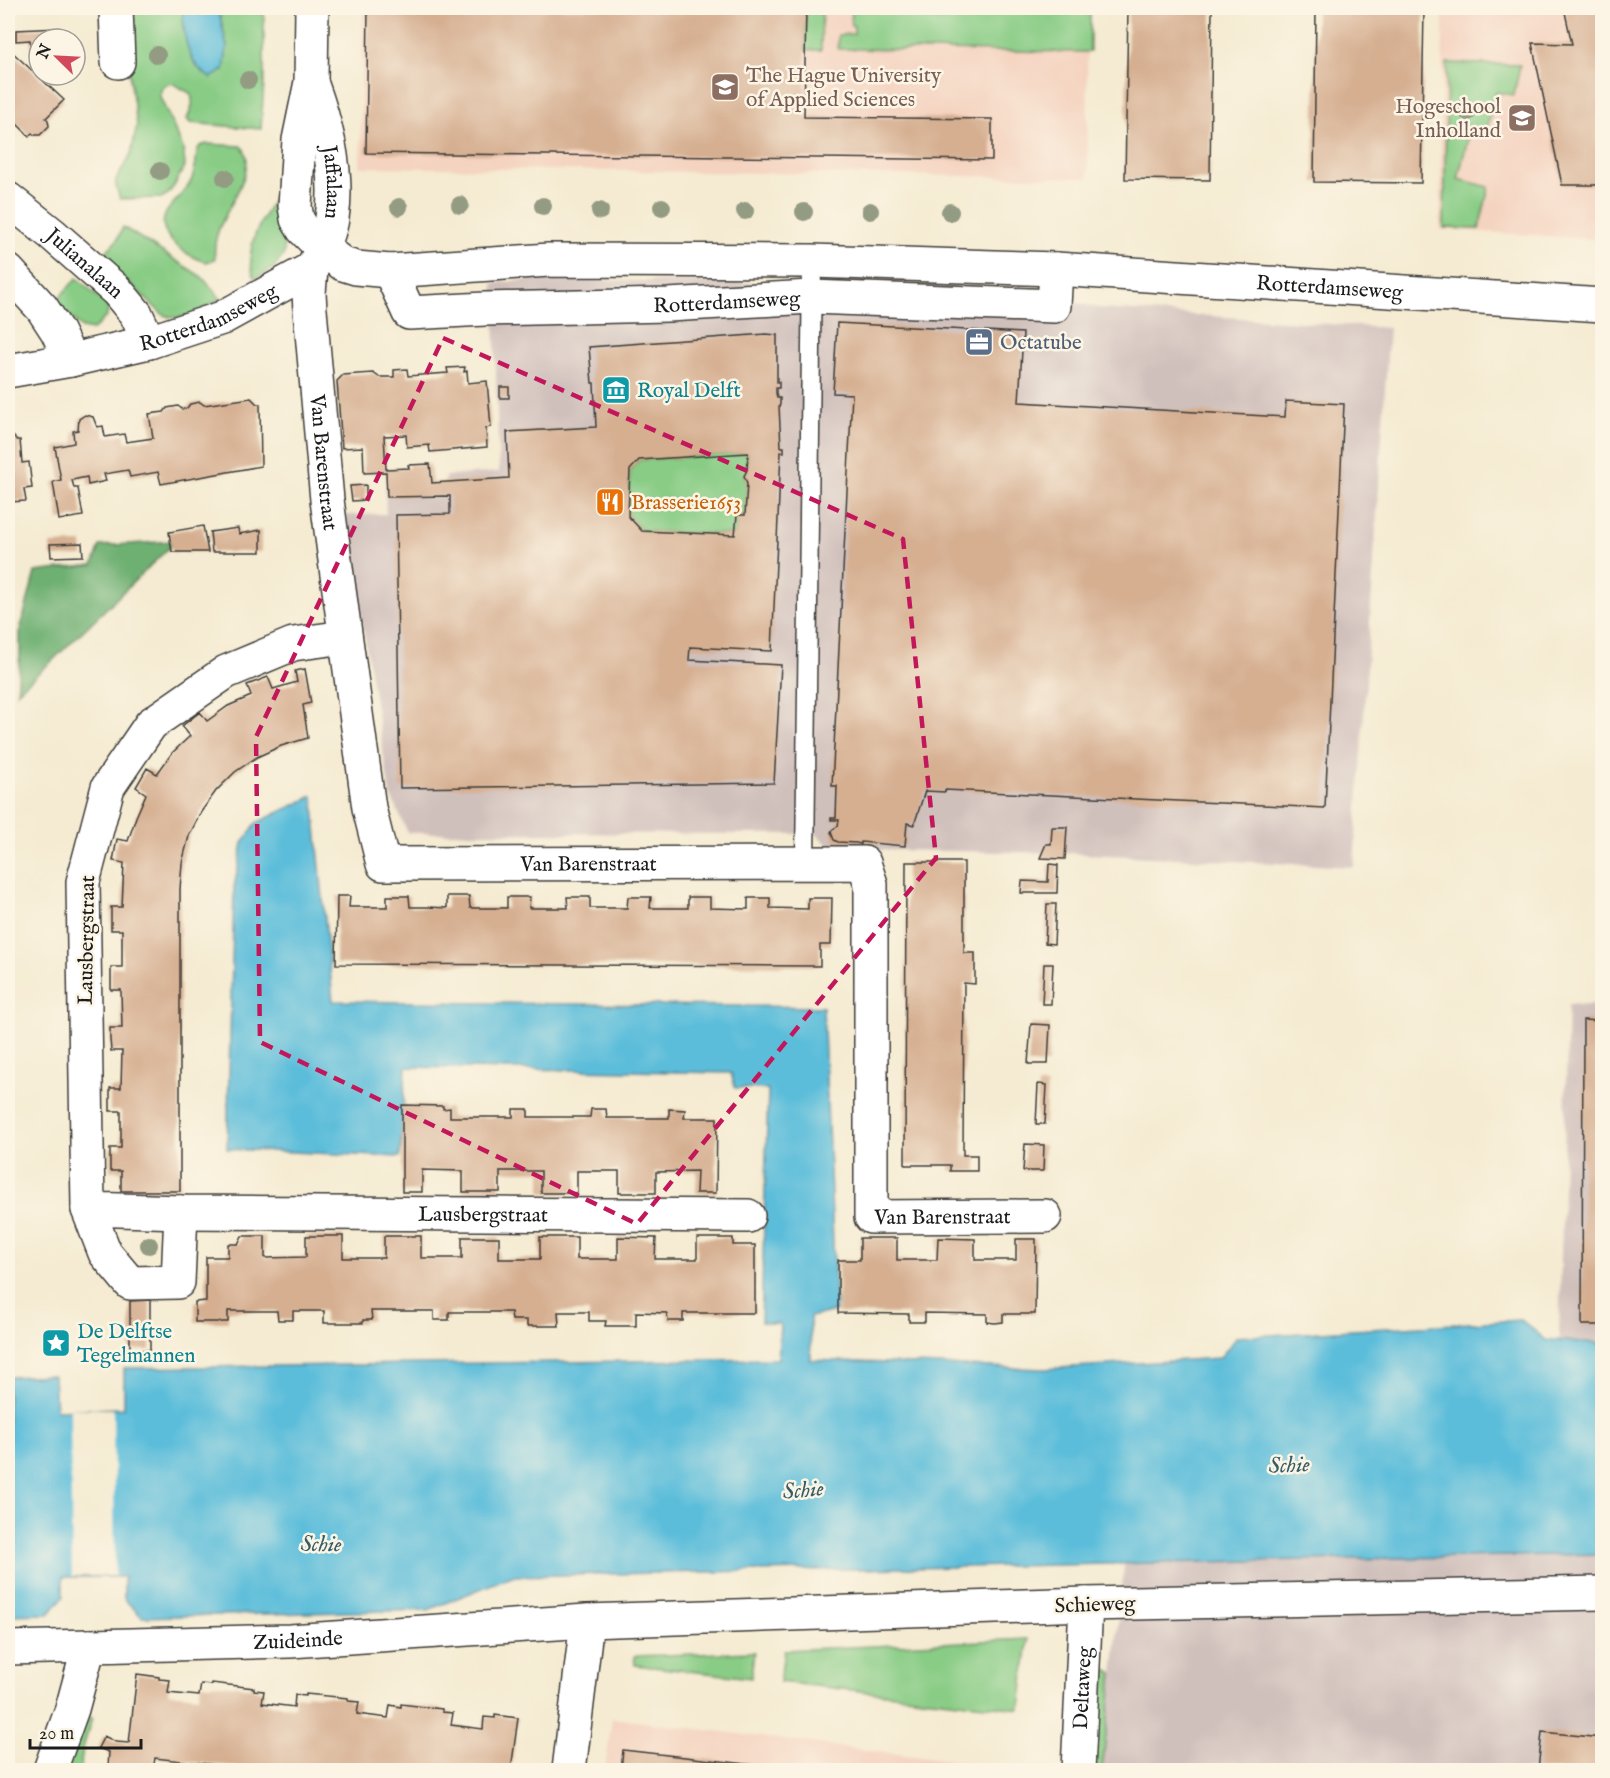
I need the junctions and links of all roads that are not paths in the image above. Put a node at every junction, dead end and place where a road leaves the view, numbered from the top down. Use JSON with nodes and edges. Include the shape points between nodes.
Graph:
{"nodes":[{"id":1,"x":116,"y":8,"type":"edge"},
{"id":2,"x":312,"y":8,"type":"edge"},
{"id":3,"x":118,"y":62,"type":"dead end"},
{"id":4,"x":8,"y":199,"type":"edge"},
{"id":5,"x":317,"y":259,"type":"junction"},
{"id":6,"x":812,"y":261,"type":"junction"},
{"id":7,"x":1056,"y":269,"type":"junction"},
{"id":8,"x":8,"y":271,"type":"edge"},
{"id":9,"x":390,"y":271,"type":"junction"},
{"id":10,"x":811,"y":297,"type":"junction"},
{"id":11,"x":1602,"y":305,"type":"edge"},
{"id":12,"x":149,"y":342,"type":"junction"},
{"id":13,"x":71,"y":360,"type":"junction"},
{"id":14,"x":8,"y":371,"type":"edge"},
{"id":15,"x":345,"y":637,"type":"junction"},
{"id":16,"x":805,"y":864,"type":"junction"},
{"id":17,"x":88,"y":1209,"type":"junction"},
{"id":18,"x":181,"y":1212,"type":"junction"},
{"id":19,"x":748,"y":1216,"type":"dead end"},
{"id":20,"x":1045,"y":1216,"type":"dead end"},
{"id":21,"x":1602,"y":1593,"type":"edge"},
{"id":22,"x":1086,"y":1604,"type":"junction"},
{"id":23,"x":587,"y":1621,"type":"junction"},
{"id":24,"x":89,"y":1646,"type":"junction"},
{"id":25,"x":8,"y":1648,"type":"edge"},
{"id":26,"x":50,"y":1770,"type":"edge"},
{"id":27,"x":569,"y":1770,"type":"edge"},
{"id":28,"x":1078,"y":1770,"type":"edge"}],
"edges":[{"from":1,"to":3,"type":"street"},
{"from":2,"to":5,"type":"street","name":"Jaffalaan","via":[[311,82],[328,139],[334,190],[332,220]]},
{"from":4,"to":12,"type":"street","name":"Julianalaan","via":[[117,291],[136,315]]},
{"from":5,"to":9,"type":"street","name":"Rotterdamseweg"},
{"from":5,"to":12,"type":"street","name":"Rotterdamseweg","via":[[222,318]]},
{"from":5,"to":15,"type":"street","name":"Van Barenstraat","via":[[309,293],[312,344]]},
{"from":6,"to":7,"type":"street","name":"Rotterdamseweg"},
{"from":6,"to":9,"type":"street","name":"Rotterdamseweg","via":[[549,260]]},
{"from":6,"to":10,"type":"lane"},
{"from":7,"to":10,"type":"street","name":"Rotterdamseweg","via":[[1054,306]]},
{"from":7,"to":11,"type":"street","name":"Rotterdamseweg"},
{"from":8,"to":13,"type":"street","via":[[42,308]]},
{"from":9,"to":10,"type":"street","name":"Rotterdamseweg","via":[[409,313]]},
{"from":10,"to":16,"type":"lane"},
{"from":12,"to":13,"type":"street","name":"Rotterdamseweg"},
{"from":13,"to":14,"type":"street","name":"Rotterdamseweg"},
{"from":15,"to":16,"type":"street","name":"Van Barenstraat","via":[[369,808],[383,864]]},
{"from":15,"to":17,"type":"street","name":"Lausbergstraat","via":[[293,644],[226,672],[151,724],[108,787],[83,882]]},
{"from":16,"to":20,"type":"street","name":"Van Barenstraat","via":[[864,863],[871,884],[871,1217]]},
{"from":17,"to":18,"type":"street","name":"Lausbergstraat"},
{"from":17,"to":18,"type":"street","name":"Lausbergstraat","via":[[105,1253],[130,1283],[178,1282]]},
{"from":18,"to":19,"type":"street","name":"Lausbergstraat"},
{"from":21,"to":22,"type":"street","name":"Schieweg"},
{"from":22,"to":23,"type":"street","name":"Schieweg"},
{"from":22,"to":28,"type":"street","name":"Deltaweg"},
{"from":23,"to":24,"type":"street","name":"Zuideinde","via":[[290,1641]]},
{"from":23,"to":27,"type":"street"},
{"from":24,"to":25,"type":"street","name":"Zuideinde"},
{"from":24,"to":26,"type":"street"}]}
